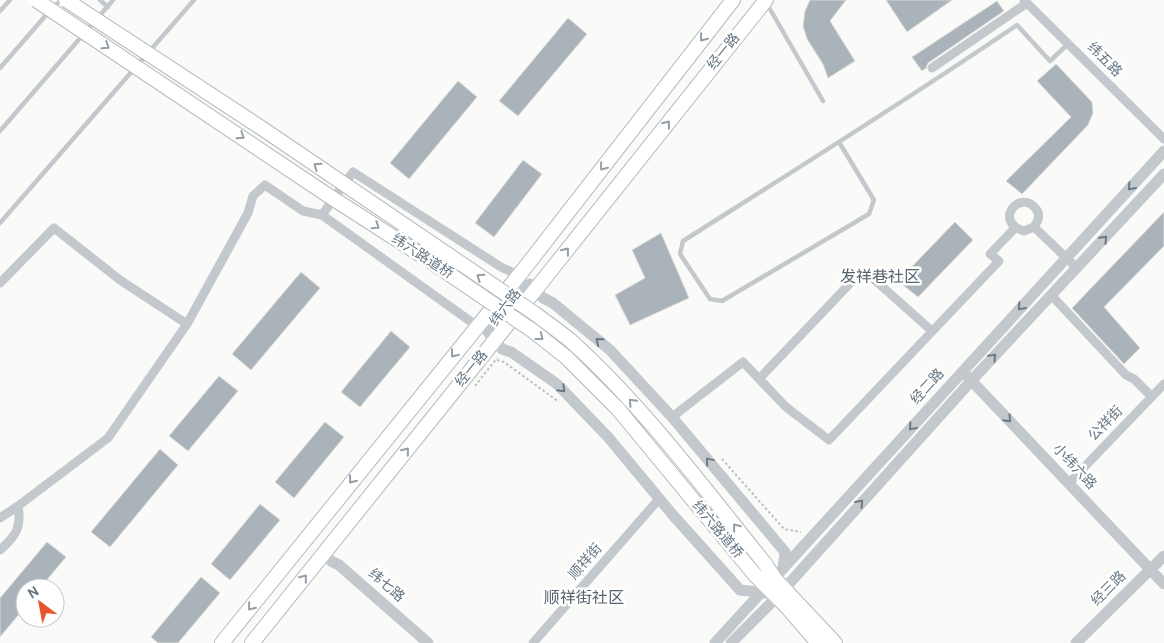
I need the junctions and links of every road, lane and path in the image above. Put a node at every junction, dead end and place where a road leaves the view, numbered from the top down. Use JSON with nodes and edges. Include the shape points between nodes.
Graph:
{"nodes":[{"id":1,"x":10,"y":0,"type":"edge"},
{"id":2,"x":36,"y":0,"type":"edge"},
{"id":3,"x":64,"y":0,"type":"edge"},
{"id":4,"x":100,"y":0,"type":"edge"},
{"id":5,"x":113,"y":0,"type":"edge"},
{"id":6,"x":194,"y":0,"type":"edge"},
{"id":7,"x":733,"y":0,"type":"edge"},
{"id":8,"x":766,"y":0,"type":"edge"},
{"id":9,"x":1025,"y":1,"type":"edge"},
{"id":10,"x":108,"y":7,"type":"junction"},
{"id":11,"x":0,"y":11,"type":"edge"},
{"id":12,"x":1068,"y":44,"type":"junction"},
{"id":13,"x":0,"y":68,"type":"edge"},
{"id":14,"x":932,"y":68,"type":"dead end"},
{"id":15,"x":822,"y":101,"type":"dead end"},
{"id":16,"x":0,"y":131,"type":"edge"},
{"id":17,"x":1164,"y":139,"type":"edge"},
{"id":18,"x":839,"y":142,"type":"junction"},
{"id":19,"x":1164,"y":151,"type":"edge"},
{"id":20,"x":1164,"y":174,"type":"edge"},
{"id":21,"x":322,"y":215,"type":"junction"},
{"id":22,"x":0,"y":223,"type":"edge"},
{"id":23,"x":1034,"y":227,"type":"junction"},
{"id":24,"x":1015,"y":228,"type":"junction"},
{"id":25,"x":1066,"y":257,"type":"junction"},
{"id":26,"x":1078,"y":268,"type":"junction"},
{"id":27,"x":518,"y":275,"type":"junction"},
{"id":28,"x":0,"y":283,"type":"edge"},
{"id":29,"x":536,"y":290,"type":"junction"},
{"id":30,"x":1052,"y":296,"type":"junction"},
{"id":31,"x":187,"y":324,"type":"junction"},
{"id":32,"x":477,"y":326,"type":"junction"},
{"id":33,"x":932,"y":331,"type":"junction"},
{"id":34,"x":490,"y":345,"type":"junction"},
{"id":35,"x":962,"y":372,"type":"junction"},
{"id":36,"x":759,"y":379,"type":"junction"},
{"id":37,"x":972,"y":380,"type":"junction"},
{"id":38,"x":1164,"y":384,"type":"edge"},
{"id":39,"x":1152,"y":396,"type":"junction"},
{"id":40,"x":560,"y":403,"type":"dead end"},
{"id":41,"x":672,"y":417,"type":"junction"},
{"id":42,"x":1069,"y":483,"type":"junction"},
{"id":43,"x":659,"y":498,"type":"junction"},
{"id":44,"x":18,"y":506,"type":"junction"},
{"id":45,"x":0,"y":518,"type":"edge"},
{"id":46,"x":0,"y":550,"type":"edge"},
{"id":47,"x":325,"y":553,"type":"junction"},
{"id":48,"x":1164,"y":556,"type":"edge"},
{"id":49,"x":1150,"y":569,"type":"junction"},
{"id":50,"x":1164,"y":584,"type":"edge"},
{"id":51,"x":774,"y":585,"type":"junction"},
{"id":52,"x":1078,"y":642,"type":"edge"},
{"id":53,"x":222,"y":643,"type":"edge"},
{"id":54,"x":252,"y":643,"type":"edge"},
{"id":55,"x":428,"y":643,"type":"edge"},
{"id":56,"x":533,"y":643,"type":"edge"},
{"id":57,"x":715,"y":643,"type":"edge"},
{"id":58,"x":731,"y":643,"type":"edge"},
{"id":59,"x":818,"y":643,"type":"edge"},
{"id":60,"x":835,"y":643,"type":"edge"}],
"edges":[{"from":1,"to":11,"type":"lane"},
{"from":2,"to":51,"type":"main road","name":"纬六路道桥","one_way":true,"bridge":true,"via":[[427,259],[566,357],[618,409],[755,576]]},
{"from":3,"to":13,"type":"lane","via":[[54,6]]},
{"from":51,"to":3,"type":"main road","name":"纬六路道桥","one_way":true,"bridge":true,"via":[[766,565],[639,410],[569,339],[263,129]]},
{"from":4,"to":10,"type":"lane"},
{"from":5,"to":10,"type":"lane"},
{"from":6,"to":22,"type":"lane"},
{"from":7,"to":27,"type":"main road","name":"经一路","one_way":true},
{"from":8,"to":15,"type":"lane"},
{"from":29,"to":8,"type":"main road","name":"经一路","one_way":true},
{"from":9,"to":12,"type":"street","name":"纬五路"},
{"from":9,"to":14,"type":"street"},
{"from":10,"to":16,"type":"lane"},
{"from":12,"to":17,"type":"street","name":"纬五路"},
{"from":12,"to":18,"type":"lane","via":[[1050,61],[1017,25]]},
{"from":18,"to":18,"type":"lane","via":[[874,200],[869,214],[722,302],[710,299],[680,254],[683,240]]},
{"from":19,"to":25,"type":"street","name":"经二路","one_way":true},
{"from":26,"to":20,"type":"street","name":"经二路","one_way":true},
{"from":21,"to":27,"type":"street","via":[[354,172]]},
{"from":21,"to":31,"type":"street","via":[[304,211],[265,185],[253,196],[248,213]]},
{"from":21,"to":32,"type":"street"},
{"from":23,"to":24,"type":"street","via":[[1024,232]]},
{"from":23,"to":24,"type":"street","via":[[1039,218],[1038,211],[1032,204],[1024,202],[1016,204],[1010,212],[1010,221]]},
{"from":23,"to":25,"type":"street"},
{"from":24,"to":33,"type":"street","via":[[990,254],[999,261]]},
{"from":25,"to":26,"type":"street"},
{"from":25,"to":35,"type":"street","name":"经二路","one_way":true},
{"from":26,"to":30,"type":"street","name":"经二路"},
{"from":27,"to":29,"type":"street","name":"纬六路"},
{"from":27,"to":32,"type":"main road","name":"经一路"},
{"from":27,"to":34,"type":"street","name":"纬六路","via":[[524,288],[488,332]]},
{"from":28,"to":31,"type":"street","via":[[54,228],[120,280]]},
{"from":29,"to":34,"type":"main road","name":"经一路"},
{"from":41,"to":29,"type":"street","name":"纬六路","one_way":true,"via":[[610,350]]},
{"from":37,"to":30,"type":"street","name":"经二路","one_way":true},
{"from":30,"to":39,"type":"street","via":[[1126,375]]},
{"from":31,"to":44,"type":"street","via":[[108,438]]},
{"from":32,"to":53,"type":"main road","name":"经一路","one_way":true},
{"from":33,"to":36,"type":"street","via":[[868,274],[859,274]]},
{"from":33,"to":36,"type":"street","via":[[829,440],[786,407]]},
{"from":34,"to":40,"type":"path","via":[[496,359]]},
{"from":34,"to":43,"type":"street","name":"纬六路","one_way":true,"via":[[511,352],[557,384],[608,437]]},
{"from":47,"to":34,"type":"main road","name":"经一路","one_way":true},
{"from":35,"to":37,"type":"street","name":"小纬六路"},
{"from":35,"to":51,"type":"street","name":"经二路","one_way":true},
{"from":36,"to":41,"type":"street","via":[[744,362]]},
{"from":37,"to":42,"type":"street","name":"小纬六路","one_way":true},
{"from":51,"to":37,"type":"street","name":"经二路","one_way":true},
{"from":38,"to":39,"type":"street","name":"公祥街"},
{"from":39,"to":42,"type":"street","name":"公祥街"},
{"from":51,"to":41,"type":"street","name":"纬六路","one_way":true,"via":[[785,552]]},
{"from":42,"to":49,"type":"street","name":"小纬六路"},
{"from":43,"to":51,"type":"street","name":"纬六路","via":[[740,590]]},
{"from":43,"to":56,"type":"street","name":"顺祥街"},
{"from":44,"to":45,"type":"street"},
{"from":44,"to":46,"type":"street","via":[[20,521],[11,540]]},
{"from":54,"to":47,"type":"main road","name":"经一路","one_way":true},
{"from":47,"to":55,"type":"street","name":"纬七路"},
{"from":48,"to":49,"type":"street","name":"经三路"},
{"from":49,"to":50,"type":"street","name":"小纬六路"},
{"from":49,"to":52,"type":"street","name":"经三路"},
{"from":51,"to":57,"type":"street","name":"经二路"},
{"from":51,"to":58,"type":"street","name":"经二路"},
{"from":51,"to":59,"type":"main road"},
{"from":51,"to":60,"type":"main road"}]}
